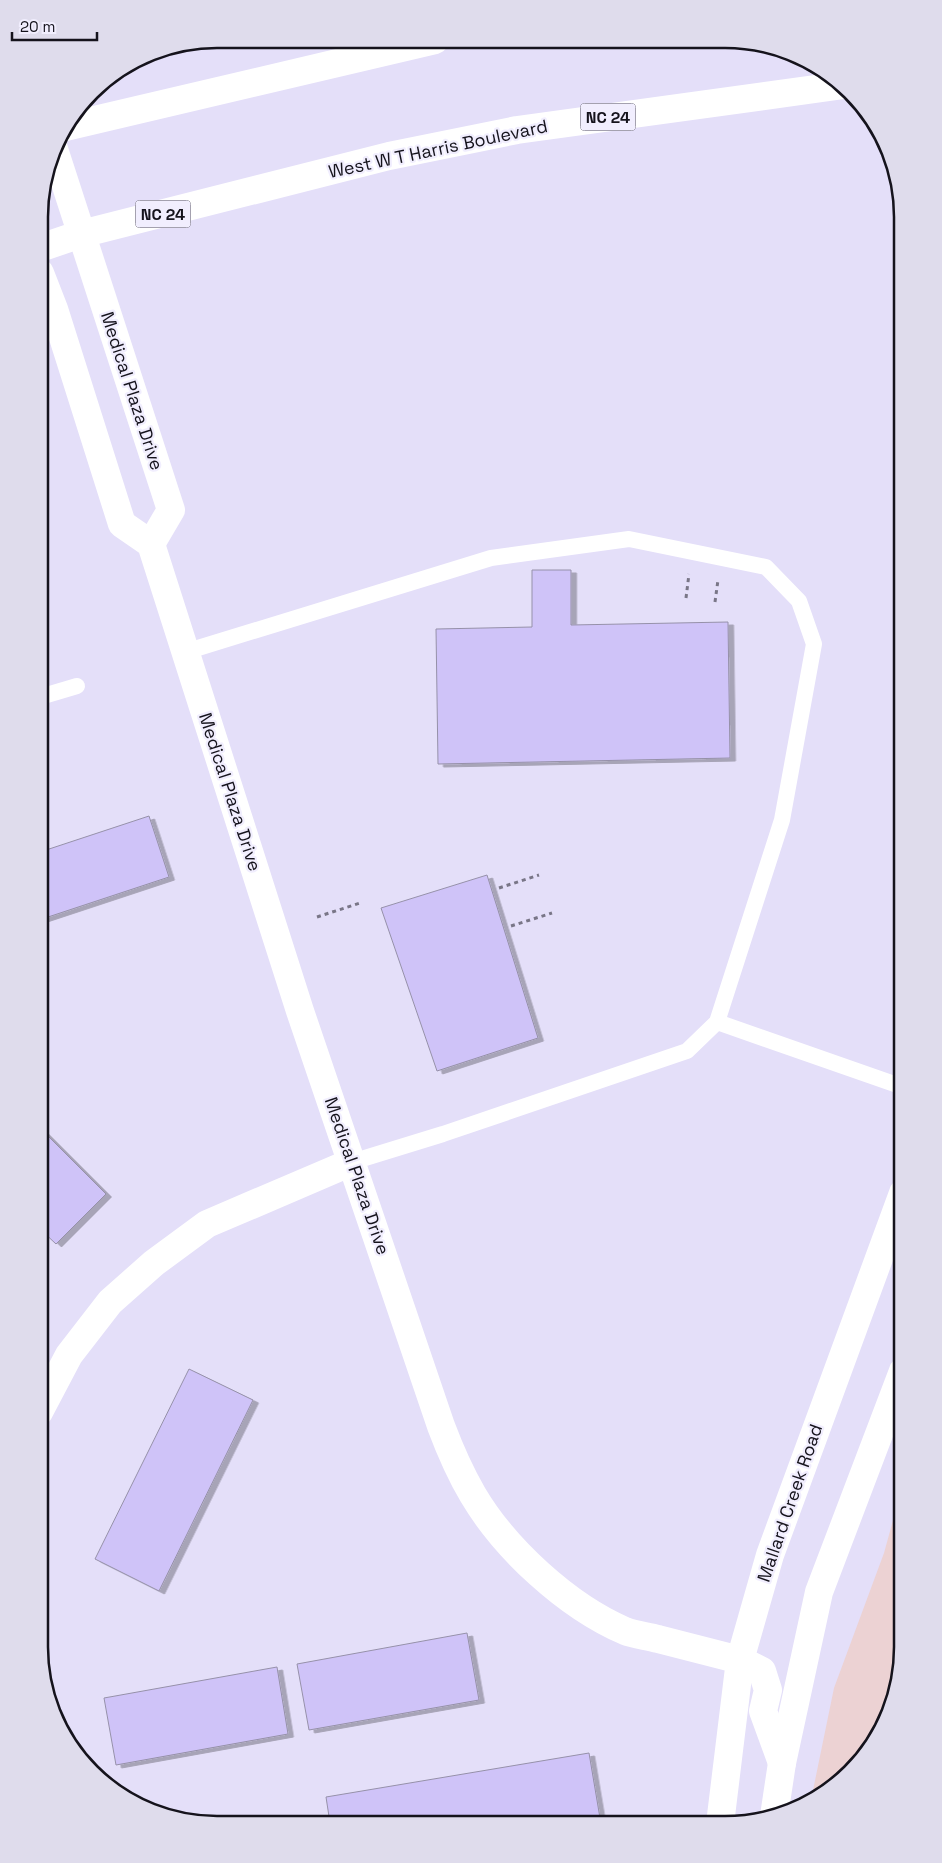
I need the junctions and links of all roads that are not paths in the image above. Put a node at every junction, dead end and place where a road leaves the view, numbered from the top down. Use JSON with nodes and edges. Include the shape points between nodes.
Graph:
{"nodes":[{"id":1,"x":401,"y":48,"type":"edge"},
{"id":2,"x":833,"y":87,"type":"edge"},
{"id":3,"x":75,"y":125,"type":"edge"},
{"id":4,"x":57,"y":159,"type":"edge"},
{"id":5,"x":81,"y":234,"type":"junction"},
{"id":6,"x":48,"y":245,"type":"edge"},
{"id":7,"x":48,"y":294,"type":"edge"},
{"id":8,"x":151,"y":544,"type":"junction"},
{"id":9,"x":185,"y":652,"type":"junction"},
{"id":10,"x":77,"y":686,"type":"dead end"},
{"id":11,"x":48,"y":695,"type":"edge"},
{"id":12,"x":717,"y":1022,"type":"junction"},
{"id":13,"x":894,"y":1084,"type":"edge"},
{"id":14,"x":352,"y":1162,"type":"junction"},
{"id":15,"x":894,"y":1217,"type":"edge"},
{"id":16,"x":48,"y":1395,"type":"edge"},
{"id":17,"x":894,"y":1395,"type":"edge"},
{"id":18,"x":740,"y":1660,"type":"junction"},
{"id":19,"x":782,"y":1763,"type":"junction"},
{"id":20,"x":775,"y":1808,"type":"edge"},
{"id":21,"x":721,"y":1816,"type":"edge"}],
"edges":[{"from":1,"to":3,"type":"street"},
{"from":2,"to":5,"type":"street","name":"West W T Harris Boulevard","number":"NC 24","via":[[517,130],[389,156]]},
{"from":4,"to":5,"type":"street","name":"Medical Plaza Drive"},
{"from":5,"to":6,"type":"street","name":"West W T Harris Boulevard","number":"NC 24"},
{"from":5,"to":8,"type":"street","name":"Medical Plaza Drive","via":[[171,510]]},
{"from":7,"to":8,"type":"street","via":[[122,524]]},
{"from":8,"to":9,"type":"street","name":"Medical Plaza Drive"},
{"from":9,"to":12,"type":"lane","via":[[491,558],[629,539],[766,567],[800,601],[814,644],[782,820]]},
{"from":9,"to":14,"type":"street","name":"Medical Plaza Drive"},
{"from":10,"to":11,"type":"lane"},
{"from":12,"to":13,"type":"lane"},
{"from":12,"to":14,"type":"lane","via":[[687,1051]]},
{"from":14,"to":16,"type":"street","via":[[207,1224],[154,1263],[110,1302],[69,1355]]},
{"from":14,"to":18,"type":"street","name":"Medical Plaza Drive","via":[[441,1426],[460,1472],[490,1518],[538,1572],[605,1620],[626,1631]]},
{"from":15,"to":18,"type":"street","name":"Mallard Creek Road","via":[[770,1555]]},
{"from":17,"to":19,"type":"street","via":[[819,1592]]},
{"from":18,"to":19,"type":"street","name":"Medical Plaza Drive","via":[[762,1671],[768,1690],[763,1711]]},
{"from":18,"to":21,"type":"street","name":"Mallard Creek Road"},
{"from":19,"to":20,"type":"street"}]}
